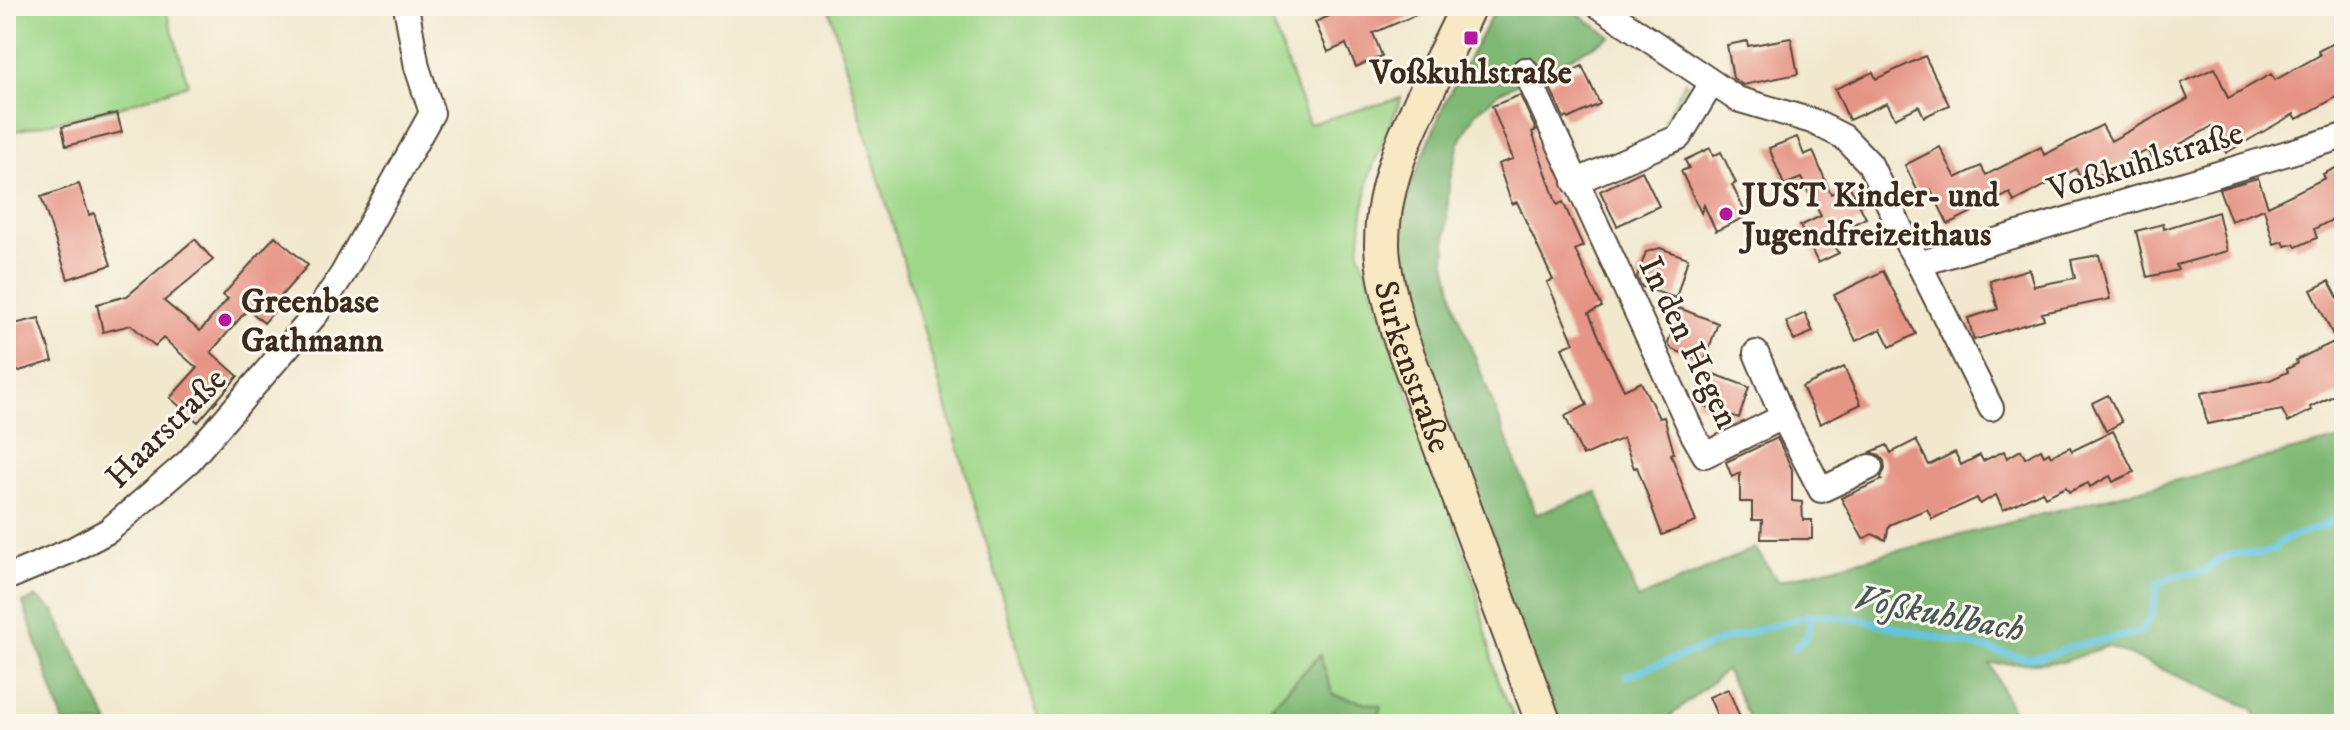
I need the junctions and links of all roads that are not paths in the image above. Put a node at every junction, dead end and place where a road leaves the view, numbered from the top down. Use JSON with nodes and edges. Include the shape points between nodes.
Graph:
{"nodes":[{"id":1,"x":406,"y":6,"type":"edge"},
{"id":2,"x":1468,"y":6,"type":"edge"},
{"id":3,"x":1599,"y":6,"type":"edge"},
{"id":4,"x":1525,"y":70,"type":"dead end"},
{"id":5,"x":1712,"y":83,"type":"junction"},
{"id":6,"x":2344,"y":136,"type":"edge"},
{"id":7,"x":1575,"y":182,"type":"junction"},
{"id":8,"x":1919,"y":264,"type":"junction"},
{"id":9,"x":1756,"y":353,"type":"dead end"},
{"id":10,"x":1991,"y":408,"type":"dead end"},
{"id":11,"x":1783,"y":417,"type":"junction"},
{"id":12,"x":1870,"y":467,"type":"dead end"},
{"id":13,"x":6,"y":578,"type":"edge"},
{"id":14,"x":1544,"y":724,"type":"edge"}],
"edges":[{"from":1,"to":13,"type":"street","name":"Haarstraße","via":[[432,113],[316,314],[189,461],[108,531]]},
{"from":2,"to":14,"type":"street","name":"Surkenstraße","via":[[1391,177],[1384,271],[1398,331]]},
{"from":3,"to":5,"type":"street"},
{"from":4,"to":7,"type":"street","name":"In den Hegen"},
{"from":5,"to":7,"type":"street","via":[[1679,137]]},
{"from":5,"to":8,"type":"street","via":[[1737,99],[1812,121],[1844,137],[1870,164]]},
{"from":6,"to":8,"type":"street","name":"Voßkuhlstraße"},
{"from":7,"to":11,"type":"street","name":"In den Hegen","via":[[1705,455]]},
{"from":8,"to":10,"type":"street"},
{"from":9,"to":11,"type":"street","name":"In den Hegen"},
{"from":11,"to":12,"type":"street","name":"In den Hegen","via":[[1821,490]]}]}
